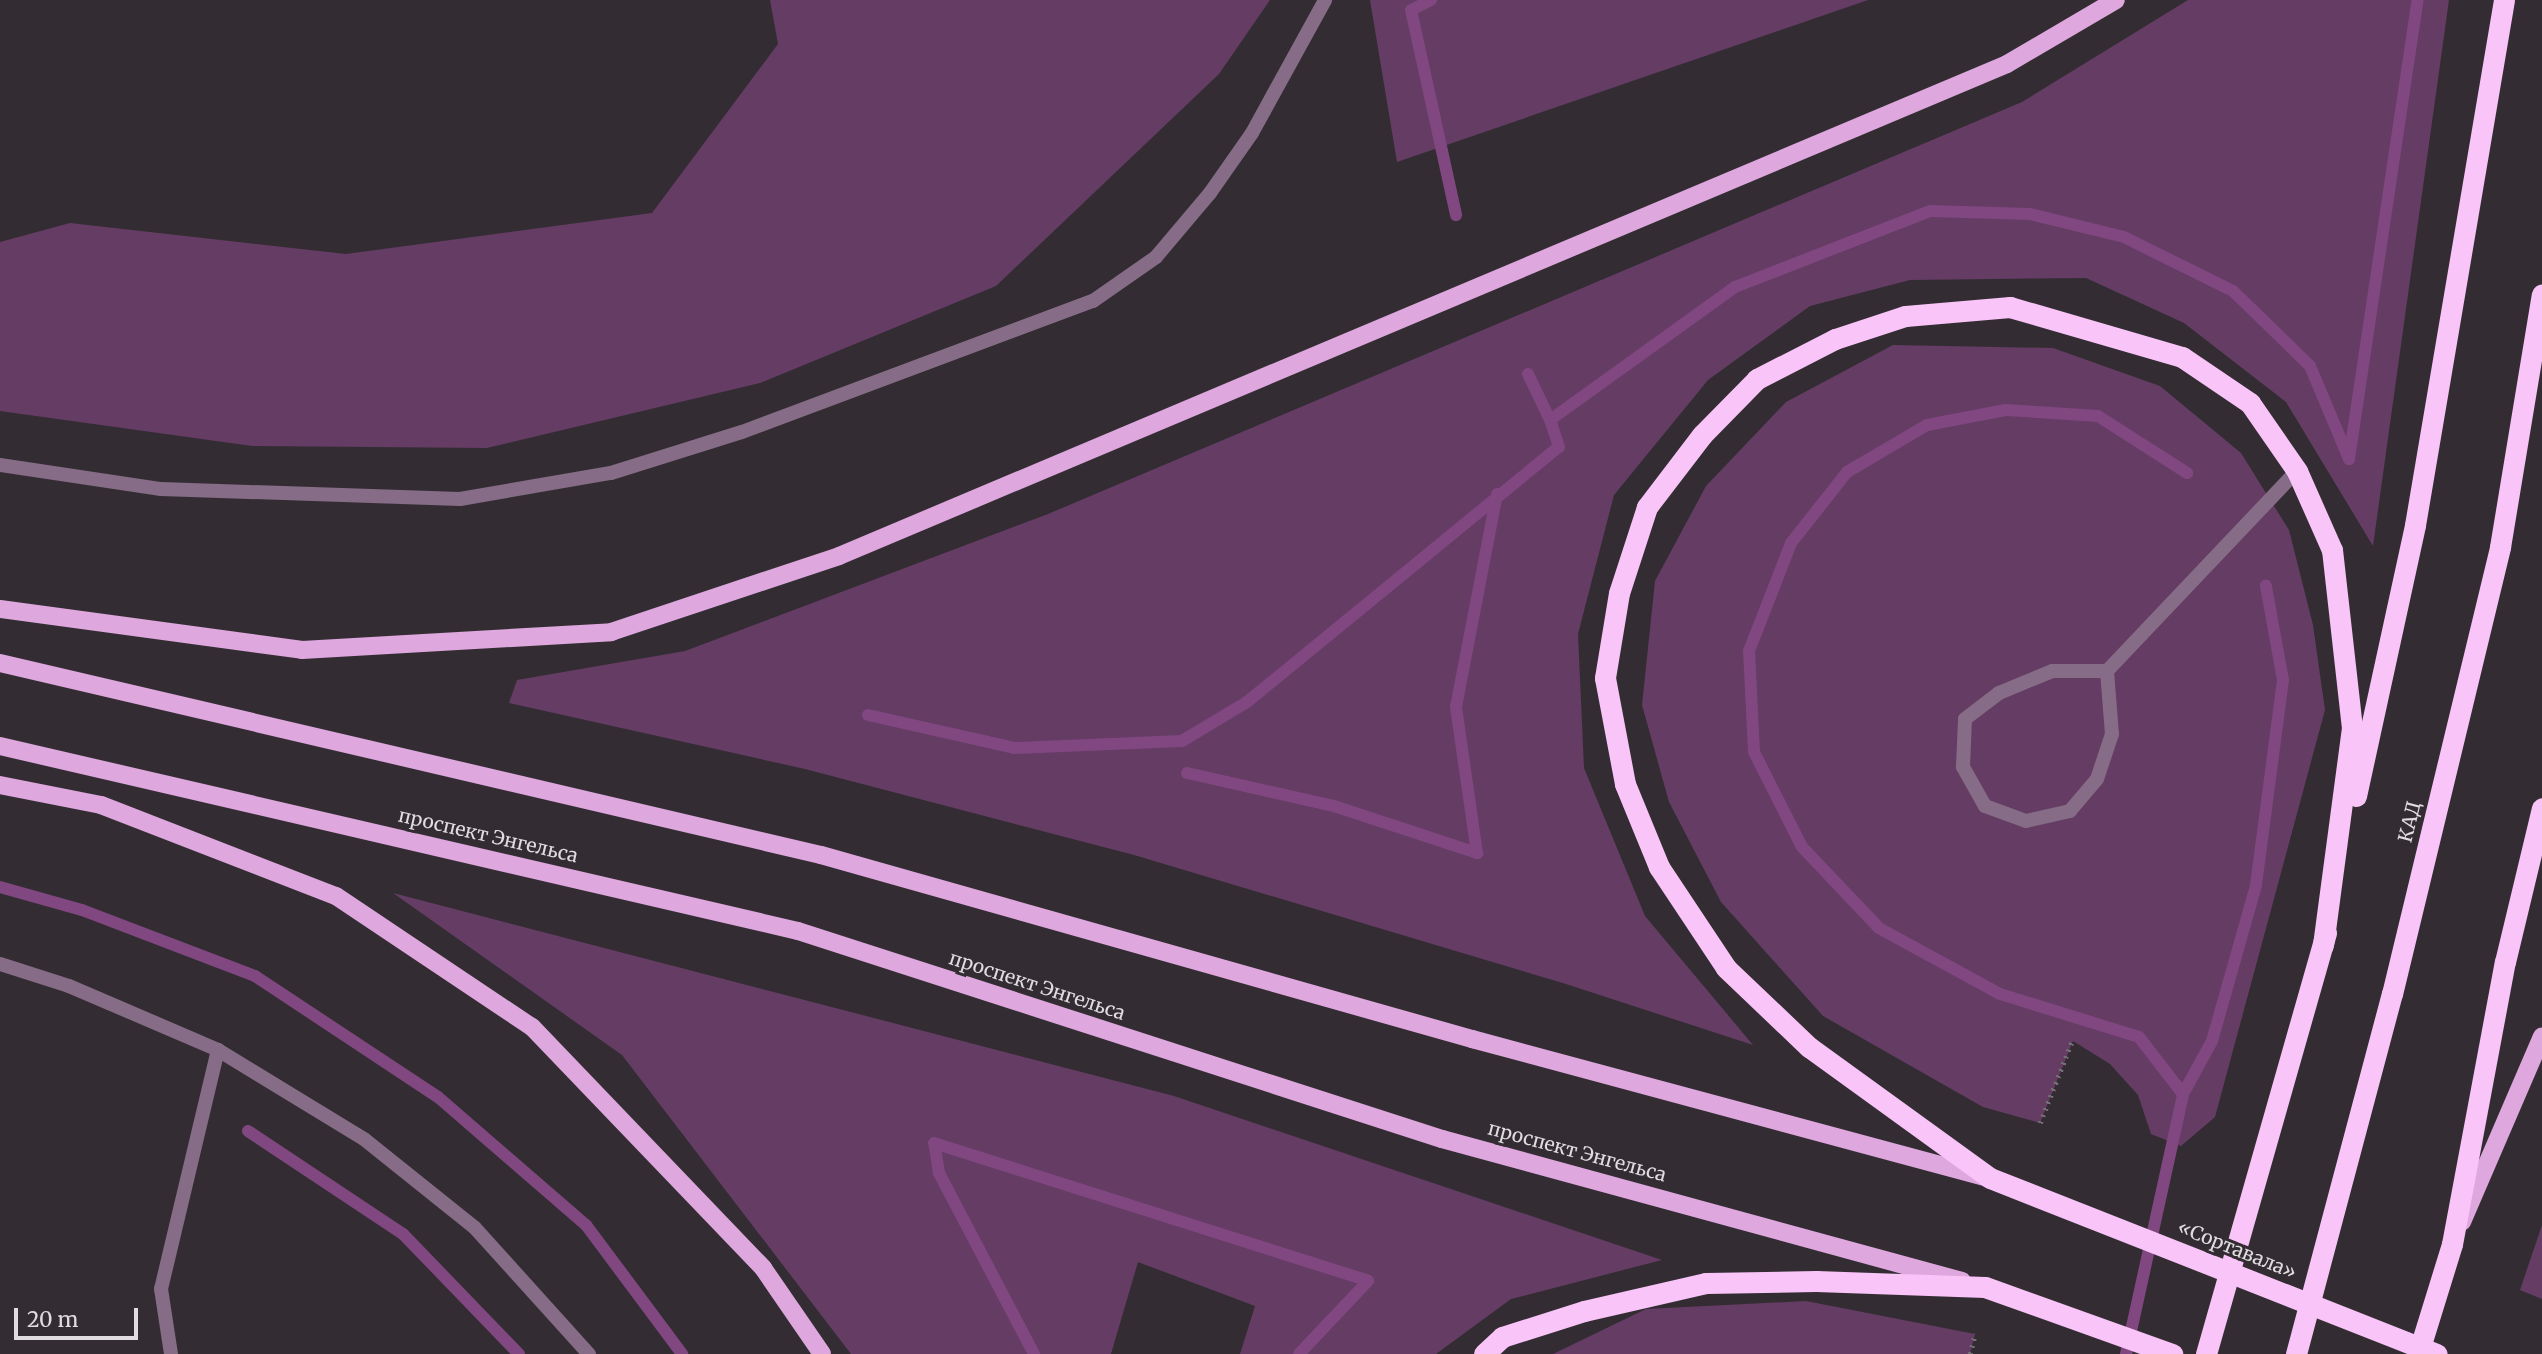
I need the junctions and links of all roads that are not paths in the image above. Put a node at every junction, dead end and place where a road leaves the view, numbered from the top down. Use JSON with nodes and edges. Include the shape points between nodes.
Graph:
{"nodes":[{"id":1,"x":1325,"y":0,"type":"edge"},
{"id":2,"x":2116,"y":0,"type":"edge"},
{"id":3,"x":2504,"y":0,"type":"edge"},
{"id":4,"x":2542,"y":294,"type":"edge"},
{"id":5,"x":0,"y":465,"type":"edge"},
{"id":6,"x":2297,"y":471,"type":"junction"},
{"id":7,"x":0,"y":609,"type":"edge"},
{"id":8,"x":0,"y":663,"type":"edge"},
{"id":9,"x":2107,"y":671,"type":"junction"},
{"id":10,"x":0,"y":746,"type":"edge"},
{"id":11,"x":0,"y":785,"type":"edge"},
{"id":12,"x":2542,"y":808,"type":"edge"},
{"id":13,"x":2323,"y":945,"type":"junction"},
{"id":14,"x":0,"y":964,"type":"edge"},
{"id":15,"x":2542,"y":1036,"type":"edge"},
{"id":16,"x":218,"y":1050,"type":"junction"},
{"id":17,"x":1990,"y":1178,"type":"junction"},
{"id":18,"x":2452,"y":1244,"type":"junction"},
{"id":19,"x":1985,"y":1287,"type":"junction"},
{"id":20,"x":171,"y":1354,"type":"edge"},
{"id":21,"x":589,"y":1354,"type":"edge"},
{"id":22,"x":822,"y":1354,"type":"edge"},
{"id":23,"x":1484,"y":1354,"type":"edge"},
{"id":24,"x":2172,"y":1354,"type":"edge"},
{"id":25,"x":2206,"y":1354,"type":"edge"},
{"id":26,"x":2296,"y":1354,"type":"edge"},
{"id":27,"x":2418,"y":1354,"type":"edge"},
{"id":28,"x":2437,"y":1354,"type":"edge"}],
"edges":[{"from":1,"to":5,"type":"street","via":[[1252,134],[1156,257],[1093,301],[742,432],[611,473],[460,499],[161,489]]},
{"from":2,"to":7,"type":"main road","via":[[2007,64],[890,534],[611,632],[302,650]]},
{"from":3,"to":13,"type":"highway","via":[[2415,526]]},
{"from":4,"to":26,"type":"highway","name":"КАД","via":[[2500,547],[2392,994]]},
{"from":6,"to":9,"type":"street"},
{"from":6,"to":13,"type":"highway","via":[[2332,550],[2352,728]]},
{"from":6,"to":17,"type":"highway","via":[[2250,403],[2182,357],[2010,307],[1905,316],[1835,339],[1757,379],[1702,435],[1647,508],[1619,593],[1605,678],[1625,784],[1659,867],[1726,968],[1809,1047]]},
{"from":8,"to":17,"type":"main road","via":[[821,855],[1472,1039]]},
{"from":9,"to":9,"type":"street","via":[[2052,671],[1999,693],[1965,719],[1963,767],[1985,806],[2026,821],[2070,811],[2097,779],[2112,734]]},
{"from":10,"to":19,"type":"main road","name":"проспект Энгельса","via":[[798,931],[1442,1139]]},
{"from":11,"to":22,"type":"main road","via":[[101,805],[336,896],[533,1027],[763,1268]]},
{"from":12,"to":18,"type":"highway","via":[[2505,962]]},
{"from":13,"to":25,"type":"highway"},
{"from":14,"to":16,"type":"street","via":[[69,986]]},
{"from":15,"to":18,"type":"main road"},
{"from":16,"to":20,"type":"street","via":[[161,1289]]},
{"from":16,"to":21,"type":"street","via":[[364,1139],[475,1228]]},
{"from":17,"to":28,"type":"highway","name":"«Сортавала»"},
{"from":18,"to":27,"type":"highway"},
{"from":19,"to":23,"type":"highway","via":[[1816,1281],[1706,1283],[1584,1311],[1502,1336]]},
{"from":19,"to":24,"type":"highway","name":"проспект Энгельса"}]}
